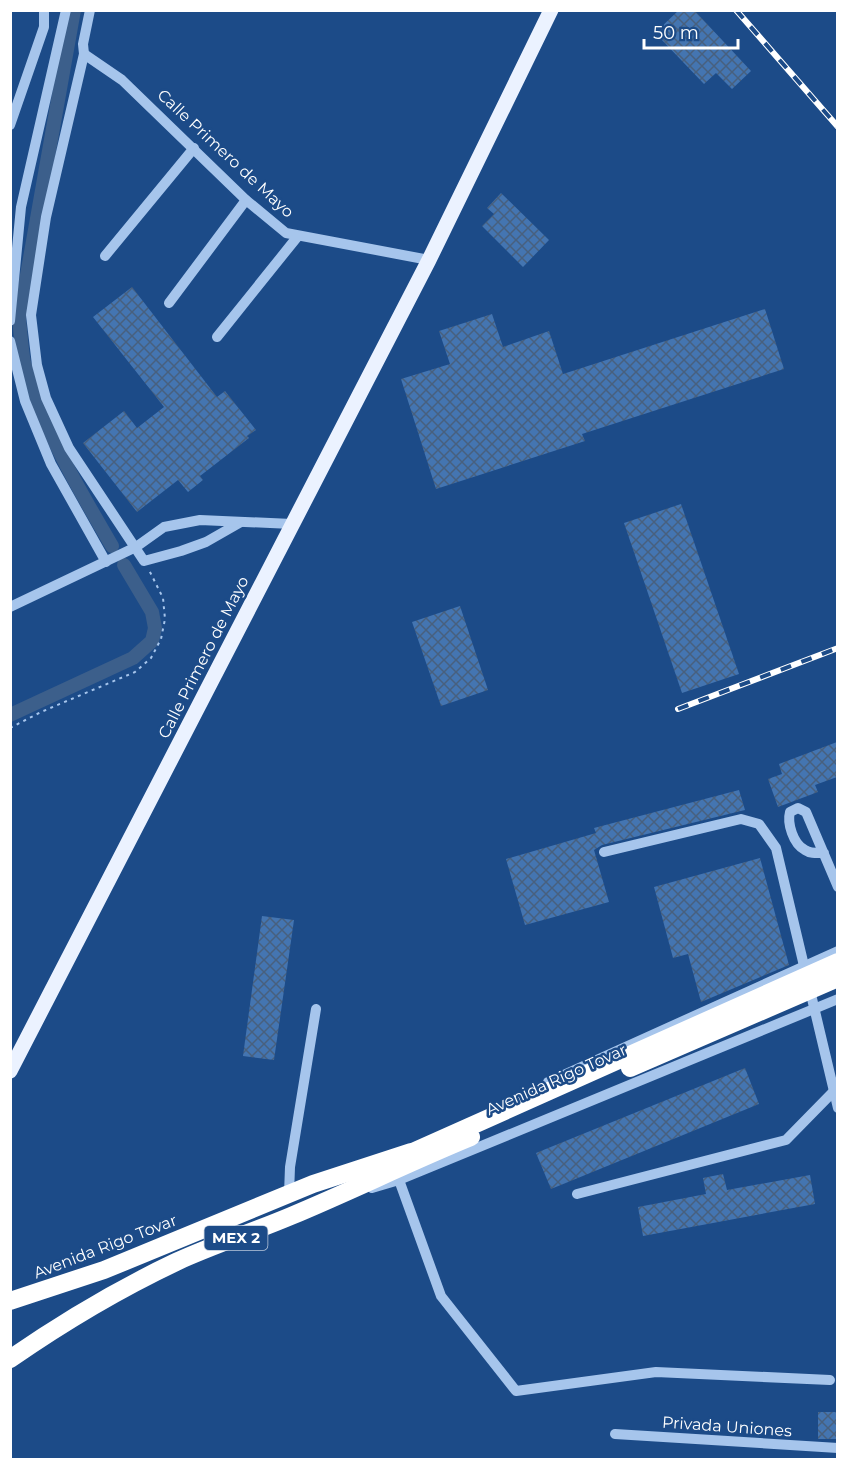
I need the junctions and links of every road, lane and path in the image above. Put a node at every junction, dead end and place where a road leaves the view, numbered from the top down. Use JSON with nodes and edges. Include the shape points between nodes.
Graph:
{"nodes":[{"id":1,"x":44,"y":10,"type":"edge"},
{"id":2,"x":66,"y":10,"type":"edge"},
{"id":3,"x":90,"y":10,"type":"edge"},
{"id":4,"x":551,"y":10,"type":"edge"},
{"id":5,"x":84,"y":54,"type":"junction"},
{"id":6,"x":10,"y":125,"type":"edge"},
{"id":7,"x":194,"y":148,"type":"junction"},
{"id":8,"x":246,"y":200,"type":"junction"},
{"id":9,"x":298,"y":236,"type":"junction"},
{"id":10,"x":105,"y":256,"type":"dead end"},
{"id":11,"x":429,"y":260,"type":"junction"},
{"id":12,"x":169,"y":303,"type":"dead end"},
{"id":13,"x":10,"y":321,"type":"edge"},
{"id":14,"x":217,"y":337,"type":"dead end"},
{"id":15,"x":10,"y":341,"type":"edge"},
{"id":16,"x":241,"y":522,"type":"junction"},
{"id":17,"x":292,"y":524,"type":"junction"},
{"id":18,"x":136,"y":547,"type":"junction"},
{"id":19,"x":144,"y":561,"type":"junction"},
{"id":20,"x":106,"y":562,"type":"junction"},
{"id":21,"x":10,"y":607,"type":"edge"},
{"id":22,"x":10,"y":728,"type":"edge"},
{"id":23,"x":604,"y":852,"type":"dead end"},
{"id":24,"x":824,"y":853,"type":"dead end"},
{"id":25,"x":837,"y":887,"type":"edge"},
{"id":26,"x":837,"y":951,"type":"edge"},
{"id":27,"x":837,"y":962,"type":"edge"},
{"id":28,"x":804,"y":965,"type":"junction"},
{"id":29,"x":837,"y":978,"type":"edge"},
{"id":30,"x":766,"y":983,"type":"junction"},
{"id":31,"x":837,"y":999,"type":"edge"},
{"id":32,"x":316,"y":1009,"type":"dead end"},
{"id":33,"x":814,"y":1009,"type":"junction"},
{"id":34,"x":787,"y":1020,"type":"junction"},
{"id":35,"x":10,"y":1071,"type":"edge"},
{"id":36,"x":836,"y":1090,"type":"edge"},
{"id":37,"x":837,"y":1108,"type":"edge"},
{"id":38,"x":399,"y":1180,"type":"junction"},
{"id":39,"x":313,"y":1184,"type":"junction"},
{"id":40,"x":289,"y":1194,"type":"junction"},
{"id":41,"x":577,"y":1194,"type":"dead end"},
{"id":42,"x":290,"y":1217,"type":"junction"},
{"id":43,"x":10,"y":1301,"type":"edge"},
{"id":44,"x":10,"y":1359,"type":"edge"},
{"id":45,"x":830,"y":1380,"type":"dead end"},
{"id":46,"x":615,"y":1434,"type":"dead end"},
{"id":47,"x":837,"y":1448,"type":"edge"}],
"edges":[{"from":1,"to":6,"type":"street","via":[[44,27]]},
{"from":2,"to":13,"type":"street","via":[[21,207]]},
{"from":3,"to":5,"type":"street"},
{"from":4,"to":11,"type":"main road","name":"Calle Primero de Mayo"},
{"from":5,"to":7,"type":"street","name":"Calle Primero de Mayo","via":[[122,80]]},
{"from":5,"to":18,"type":"street","via":[[46,217],[31,315],[46,398],[69,448]]},
{"from":7,"to":8,"type":"street","name":"Calle Primero de Mayo"},
{"from":7,"to":10,"type":"street"},
{"from":8,"to":9,"type":"street","name":"Calle Primero de Mayo","via":[[286,233]]},
{"from":8,"to":12,"type":"street"},
{"from":9,"to":11,"type":"street","name":"Calle Primero de Mayo"},
{"from":9,"to":14,"type":"street"},
{"from":11,"to":17,"type":"main road","name":"Calle Primero de Mayo"},
{"from":15,"to":20,"type":"street","via":[[25,401],[51,464]]},
{"from":16,"to":17,"type":"street"},
{"from":16,"to":18,"type":"street","via":[[182,522],[164,527]]},
{"from":16,"to":19,"type":"street","via":[[206,542]]},
{"from":17,"to":35,"type":"main road","name":"Calle Primero de Mayo"},
{"from":18,"to":19,"type":"street"},
{"from":18,"to":20,"type":"street"},
{"from":19,"to":22,"type":"path","via":[[163,598],[165,619],[151,658],[135,672]]},
{"from":20,"to":21,"type":"street"},
{"from":23,"to":28,"type":"street","via":[[741,819],[759,824],[776,848]]},
{"from":24,"to":25,"type":"street"},
{"from":26,"to":28,"type":"street","name":"Avenida Rigo Tovar"},
{"from":27,"to":39,"type":"highway","name":"Avenida Rigo Tovar","number":"MEX 2","bridge":true,"via":[[415,1151]]},
{"from":28,"to":30,"type":"street","name":"Avenida Rigo Tovar"},
{"from":28,"to":33,"type":"street"},
{"from":29,"to":42,"type":"highway","name":"Avenida Rigo Tovar","number":"MEX 2","bridge":true},
{"from":30,"to":34,"type":"street","via":[[784,981],[795,990],[798,1004]]},
{"from":30,"to":39,"type":"street","name":"Avenida Rigo Tovar"},
{"from":31,"to":33,"type":"street","name":"Avenida Rigo Tovar"},
{"from":32,"to":40,"type":"street"},
{"from":33,"to":34,"type":"street","name":"Avenida Rigo Tovar"},
{"from":33,"to":36,"type":"street"},
{"from":34,"to":38,"type":"street","name":"Avenida Rigo Tovar"},
{"from":36,"to":37,"type":"street"},
{"from":36,"to":41,"type":"street","via":[[786,1140]]},
{"from":38,"to":42,"type":"street","name":"Avenida Rigo Tovar"},
{"from":38,"to":45,"type":"street","via":[[441,1296],[516,1391],[656,1372]]},
{"from":39,"to":40,"type":"highway","name":"Avenida Rigo Tovar","number":"MEX 2"},
{"from":40,"to":43,"type":"highway","name":"Avenida Rigo Tovar","number":"MEX 2","via":[[104,1270]]},
{"from":42,"to":44,"type":"highway","name":"Avenida Rigo Tovar","number":"MEX 2","via":[[139,1280]]},
{"from":46,"to":47,"type":"street","name":"Privada Uniones"}]}
